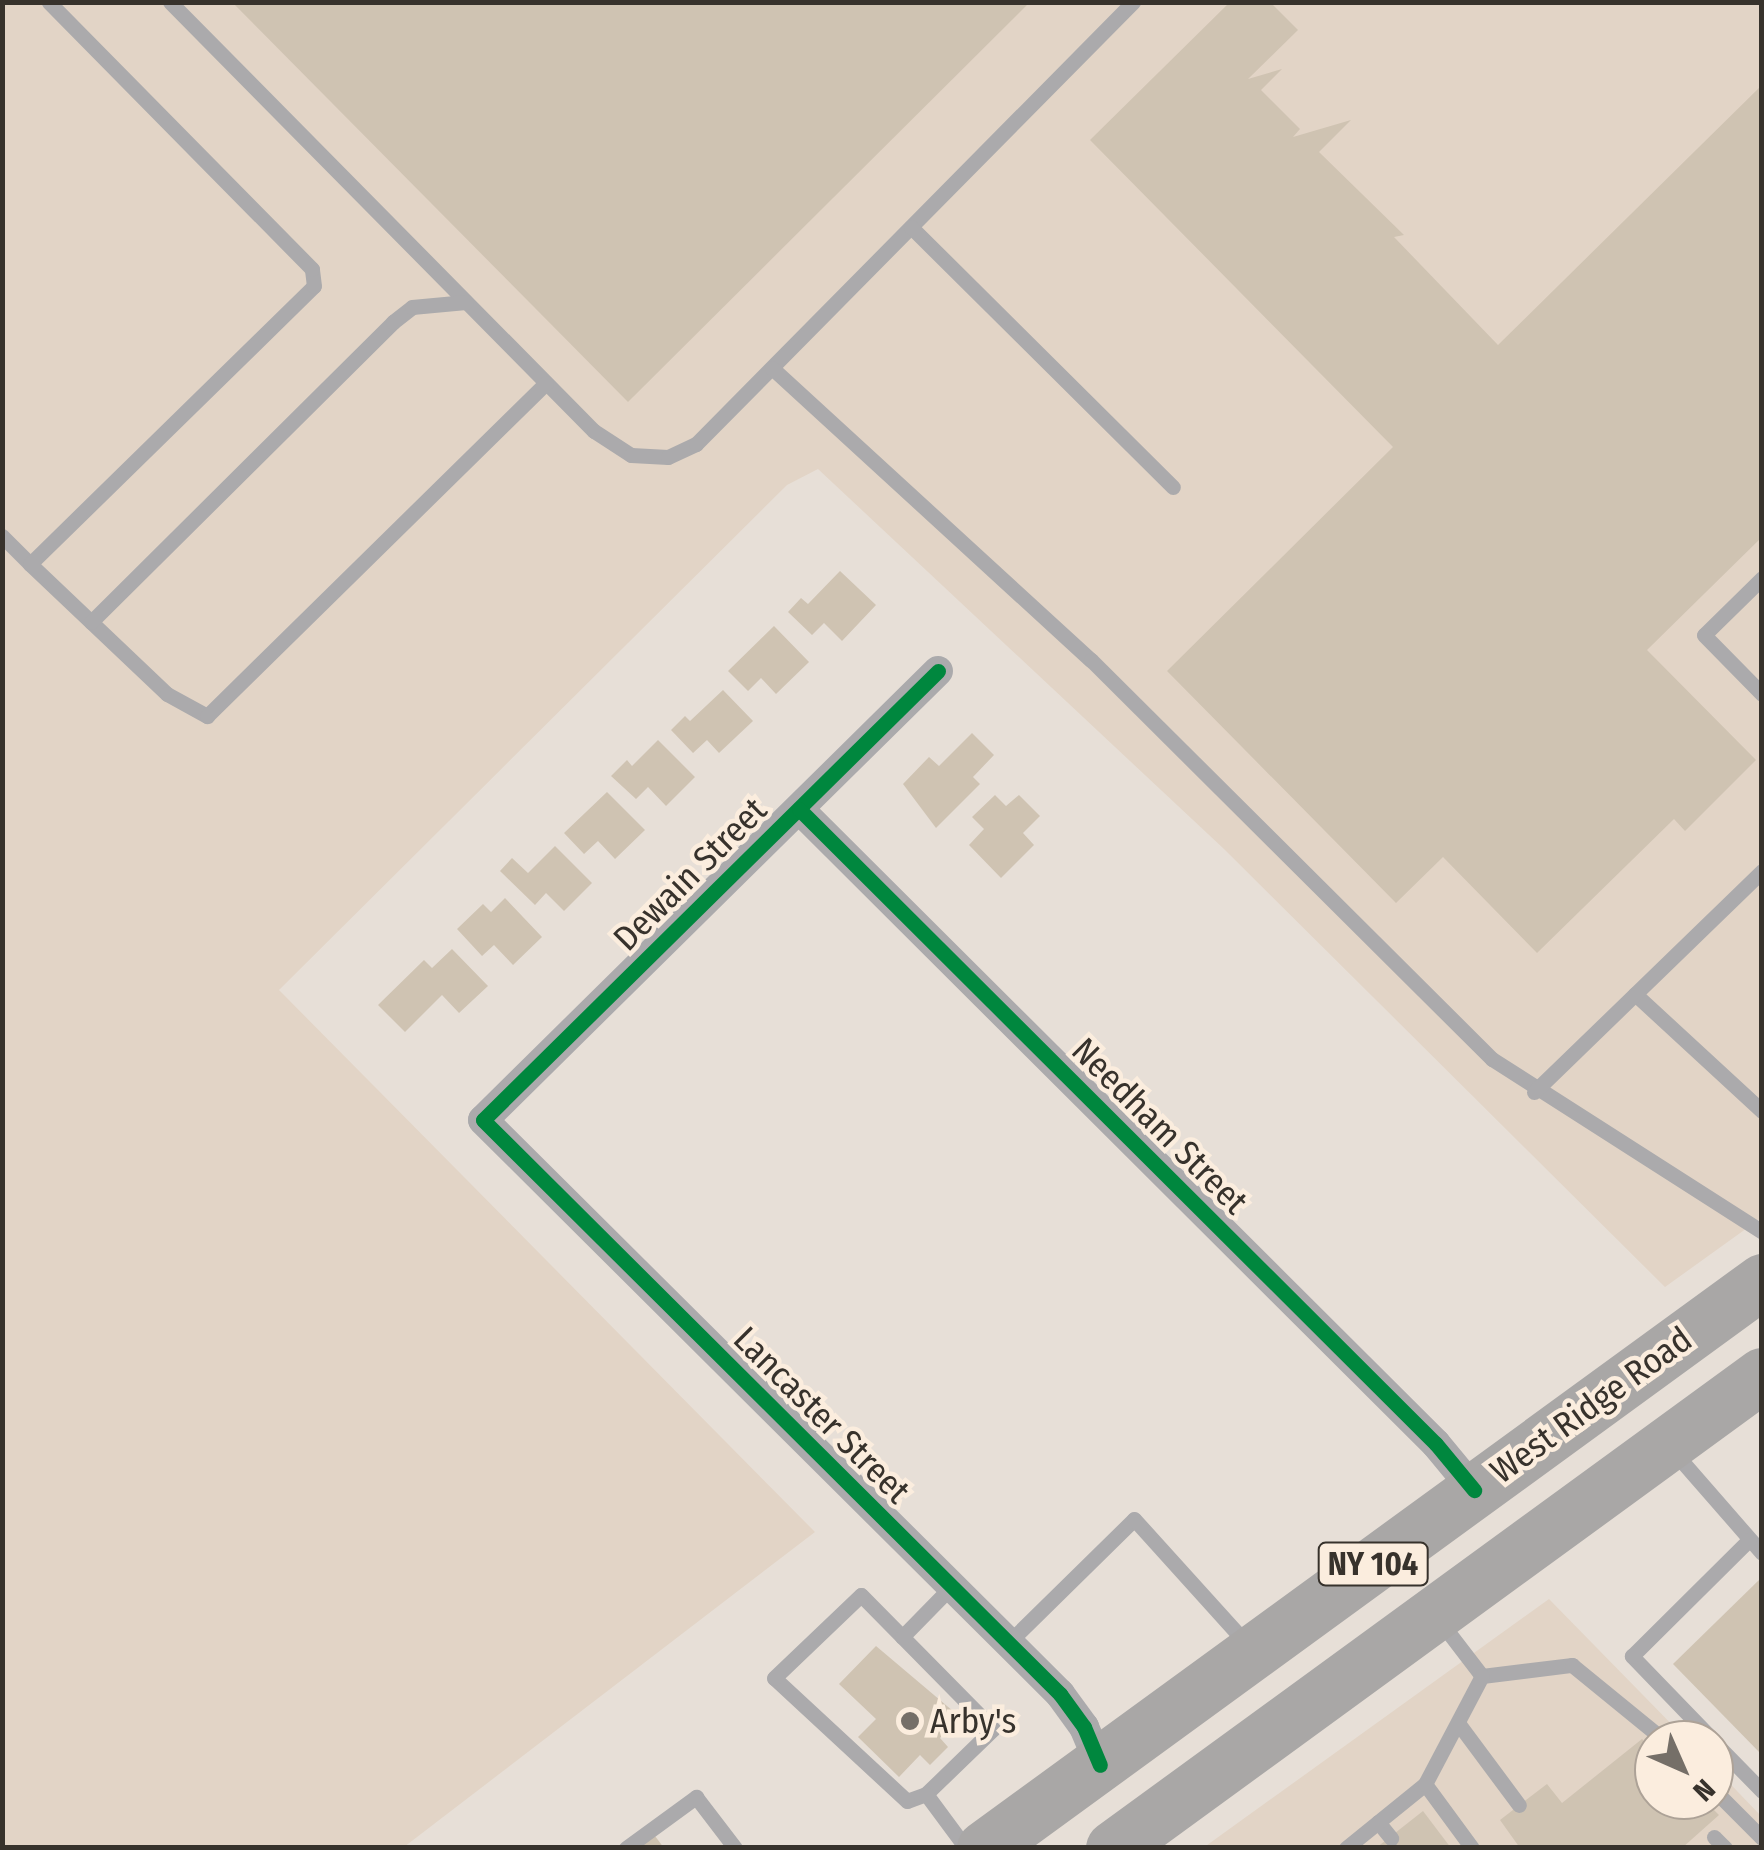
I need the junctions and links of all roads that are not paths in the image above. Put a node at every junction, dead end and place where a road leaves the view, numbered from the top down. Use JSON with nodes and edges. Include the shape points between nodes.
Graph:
{"nodes":[{"id":1,"x":48,"y":2,"type":"edge"},
{"id":2,"x":170,"y":2,"type":"edge"},
{"id":3,"x":1133,"y":2,"type":"edge"},
{"id":4,"x":912,"y":227,"type":"junction"},
{"id":5,"x":466,"y":302,"type":"junction"},
{"id":6,"x":772,"y":368,"type":"junction"},
{"id":7,"x":546,"y":382,"type":"junction"},
{"id":8,"x":1173,"y":487,"type":"dead end"},
{"id":9,"x":2,"y":536,"type":"edge"},
{"id":10,"x":30,"y":564,"type":"junction"},
{"id":11,"x":1762,"y":578,"type":"edge"},
{"id":12,"x":91,"y":622,"type":"junction"},
{"id":13,"x":938,"y":670,"type":"dead end"},
{"id":14,"x":1762,"y":694,"type":"edge"},
{"id":15,"x":799,"y":809,"type":"junction"},
{"id":16,"x":1762,"y":871,"type":"edge"},
{"id":17,"x":1635,"y":994,"type":"junction"},
{"id":18,"x":1534,"y":1092,"type":"junction"},
{"id":19,"x":1762,"y":1112,"type":"edge"},
{"id":20,"x":484,"y":1120,"type":"joint"},
{"id":21,"x":1762,"y":1232,"type":"edge"},
{"id":22,"x":1762,"y":1280,"type":"edge"},
{"id":23,"x":1762,"y":1375,"type":"edge"},
{"id":24,"x":1667,"y":1444,"type":"junction"},
{"id":25,"x":1474,"y":1490,"type":"junction"},
{"id":26,"x":1749,"y":1540,"type":"junction"},
{"id":27,"x":1762,"y":1553,"type":"edge"},
{"id":28,"x":952,"y":1586,"type":"junction"},
{"id":29,"x":1434,"y":1612,"type":"junction"},
{"id":30,"x":902,"y":1637,"type":"junction"},
{"id":31,"x":1009,"y":1642,"type":"junction"},
{"id":32,"x":1254,"y":1651,"type":"junction"},
{"id":33,"x":1482,"y":1676,"type":"junction"},
{"id":34,"x":1640,"y":1720,"type":"edge"},
{"id":35,"x":1693,"y":1720,"type":"edge"},
{"id":36,"x":1458,"y":1723,"type":"junction"},
{"id":37,"x":1734,"y":1762,"type":"edge"},
{"id":38,"x":1100,"y":1764,"type":"junction"},
{"id":39,"x":1425,"y":1784,"type":"junction"},
{"id":40,"x":1762,"y":1791,"type":"edge"},
{"id":41,"x":926,"y":1794,"type":"junction"},
{"id":42,"x":1519,"y":1805,"type":"dead end"},
{"id":43,"x":1734,"y":1810,"type":"edge"},
{"id":44,"x":1378,"y":1822,"type":"junction"},
{"id":45,"x":1392,"y":1838,"type":"dead end"},
{"id":46,"x":1762,"y":1838,"type":"edge"},
{"id":47,"x":626,"y":1848,"type":"edge"},
{"id":48,"x":735,"y":1848,"type":"edge"},
{"id":49,"x":966,"y":1848,"type":"edge"},
{"id":50,"x":984,"y":1848,"type":"edge"},
{"id":51,"x":1113,"y":1848,"type":"edge"},
{"id":52,"x":1346,"y":1848,"type":"edge"},
{"id":53,"x":1472,"y":1848,"type":"edge"}],
"edges":[{"from":1,"to":10,"type":"lane","via":[[312,269],[314,286]]},
{"from":2,"to":5,"type":"lane"},
{"from":3,"to":4,"type":"lane"},
{"from":4,"to":6,"type":"lane"},
{"from":4,"to":8,"type":"lane"},
{"from":5,"to":7,"type":"lane"},
{"from":5,"to":12,"type":"lane","via":[[412,308],[393,322]]},
{"from":6,"to":7,"type":"lane","via":[[696,444],[668,456],[630,455],[594,431]]},
{"from":6,"to":18,"type":"lane","via":[[1092,660],[1466,1036]]},
{"from":7,"to":12,"type":"lane","via":[[207,716],[167,694]]},
{"from":9,"to":10,"type":"lane"},
{"from":10,"to":12,"type":"lane"},
{"from":11,"to":14,"type":"lane","via":[[1704,635]]},
{"from":13,"to":15,"type":"street","name":"Dewain Street"},
{"from":15,"to":20,"type":"street","name":"Dewain Street"},
{"from":15,"to":25,"type":"street","name":"Needham Street","via":[[1436,1444]]},
{"from":16,"to":17,"type":"lane"},
{"from":17,"to":18,"type":"lane"},
{"from":17,"to":19,"type":"lane"},
{"from":18,"to":21,"type":"lane"},
{"from":20,"to":28,"type":"street","name":"Lancaster Street"},
{"from":22,"to":25,"type":"highway","name":"West Ridge Road","number":"NY 104"},
{"from":23,"to":24,"type":"highway","number":"NY 104"},
{"from":24,"to":26,"type":"lane"},
{"from":24,"to":29,"type":"highway","number":"NY 104"},
{"from":25,"to":32,"type":"highway","name":"West Ridge Road","number":"NY 104"},
{"from":26,"to":27,"type":"lane"},
{"from":26,"to":35,"type":"lane","via":[[1632,1656]]},
{"from":28,"to":30,"type":"lane"},
{"from":28,"to":31,"type":"street","name":"Lancaster Street"},
{"from":29,"to":33,"type":"lane"},
{"from":29,"to":51,"type":"highway","number":"NY 104"},
{"from":30,"to":41,"type":"lane","via":[[993,1729]]},
{"from":30,"to":41,"type":"lane","via":[[861,1595],[774,1678],[907,1800]]},
{"from":31,"to":32,"type":"lane","via":[[1134,1519]]},
{"from":31,"to":38,"type":"street","name":"Lancaster Street","via":[[1072,1708]]},
{"from":32,"to":38,"type":"highway","name":"West Ridge Road","number":"NY 104"},
{"from":33,"to":34,"type":"lane","via":[[1572,1664]]},
{"from":33,"to":36,"type":"lane"},
{"from":36,"to":39,"type":"lane"},
{"from":36,"to":42,"type":"lane"},
{"from":37,"to":40,"type":"lane"},
{"from":38,"to":50,"type":"highway","name":"West Ridge Road","number":"NY 104"},
{"from":39,"to":44,"type":"lane"},
{"from":39,"to":53,"type":"lane"},
{"from":41,"to":49,"type":"lane"},
{"from":43,"to":46,"type":"lane"},
{"from":44,"to":45,"type":"lane"},
{"from":44,"to":52,"type":"lane"},
{"from":47,"to":48,"type":"lane","via":[[696,1797]]}]}
